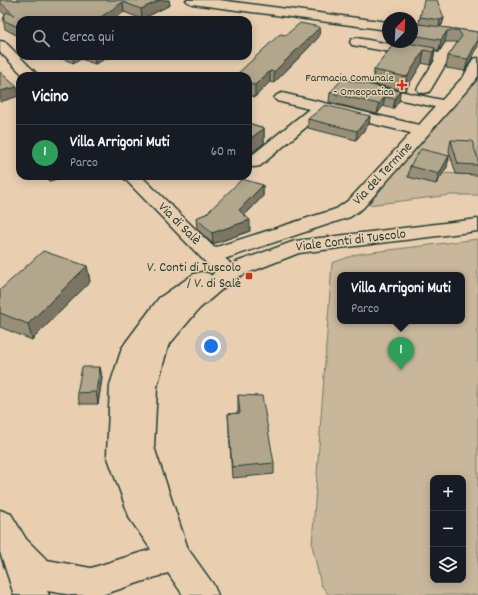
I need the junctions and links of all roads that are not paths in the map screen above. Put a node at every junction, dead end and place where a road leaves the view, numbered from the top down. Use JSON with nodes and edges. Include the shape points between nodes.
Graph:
{"nodes":[{"id":1,"x":192,"y":0,"type":"edge"},
{"id":2,"x":213,"y":1,"type":"edge"},
{"id":3,"x":382,"y":25,"type":"edge"},
{"id":4,"x":457,"y":35,"type":"edge"},
{"id":5,"x":0,"y":45,"type":"edge"},
{"id":6,"x":361,"y":47,"type":"dead end"},
{"id":7,"x":444,"y":58,"type":"junction"},
{"id":8,"x":478,"y":62,"type":"edge"},
{"id":9,"x":28,"y":72,"type":"edge"},
{"id":10,"x":453,"y":75,"type":"junction"},
{"id":11,"x":354,"y":86,"type":"edge"},
{"id":12,"x":424,"y":89,"type":"dead end"},
{"id":13,"x":282,"y":98,"type":"dead end"},
{"id":14,"x":445,"y":106,"type":"junction"},
{"id":15,"x":321,"y":107,"type":"junction"},
{"id":16,"x":423,"y":131,"type":"junction"},
{"id":17,"x":252,"y":161,"type":"edge"},
{"id":18,"x":135,"y":180,"type":"edge"},
{"id":19,"x":478,"y":225,"type":"edge"},
{"id":20,"x":220,"y":265,"type":"junction"},
{"id":21,"x":8,"y":537,"type":"edge"},
{"id":22,"x":175,"y":557,"type":"junction"},
{"id":23,"x":33,"y":595,"type":"edge"},
{"id":24,"x":202,"y":595,"type":"edge"}],
"edges":[{"from":1,"to":2,"type":"street"},
{"from":2,"to":3,"type":"street"},
{"from":4,"to":7,"type":"street"},
{"from":5,"to":9,"type":"street"},
{"from":6,"to":7,"type":"street"},
{"from":7,"to":10,"type":"street"},
{"from":8,"to":10,"type":"street","name":"Via del Termine"},
{"from":10,"to":12,"type":"street"},
{"from":10,"to":14,"type":"street","name":"Via del Termine"},
{"from":11,"to":14,"type":"street"},
{"from":13,"to":15,"type":"street"},
{"from":14,"to":16,"type":"street","name":"Via del Termine"},
{"from":15,"to":16,"type":"street"},
{"from":15,"to":17,"type":"street"},
{"from":16,"to":20,"type":"street","name":"Via del Termine","via":[[364,197],[342,213]]},
{"from":18,"to":20,"type":"street","name":"Via di Salè"},
{"from":19,"to":20,"type":"street","name":"Viale Conti di Tuscolo","via":[[295,247],[264,252]]},
{"from":20,"to":22,"type":"street","via":[[157,343],[144,387],[140,447]]},
{"from":21,"to":22,"type":"street","via":[[39,574],[91,582]]},
{"from":21,"to":23,"type":"street","via":[[29,592]]},
{"from":22,"to":24,"type":"street"}]}
